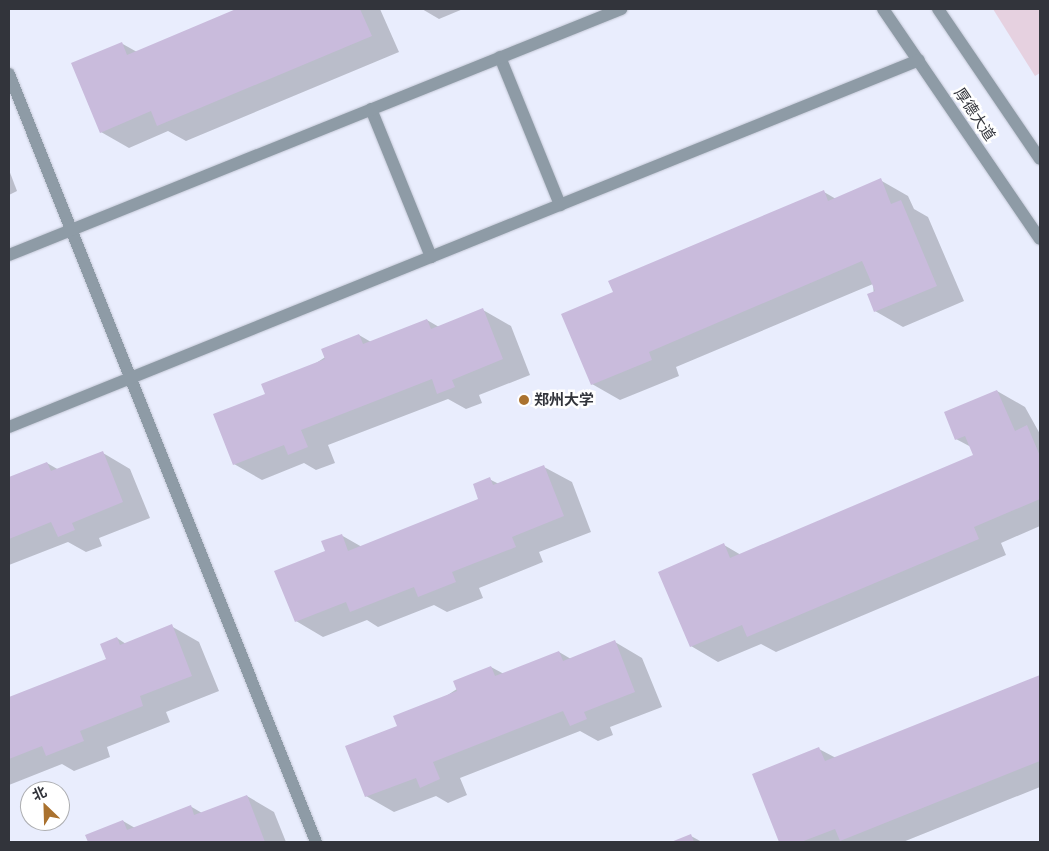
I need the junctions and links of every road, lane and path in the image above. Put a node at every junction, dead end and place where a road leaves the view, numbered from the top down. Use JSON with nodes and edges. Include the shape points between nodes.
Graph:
{"nodes":[{"id":1,"x":621,"y":9,"type":"edge"},
{"id":2,"x":883,"y":9,"type":"edge"},
{"id":3,"x":938,"y":9,"type":"edge"},
{"id":4,"x":500,"y":57,"type":"junction"},
{"id":5,"x":918,"y":60,"type":"junction"},
{"id":6,"x":9,"y":74,"type":"edge"},
{"id":7,"x":371,"y":109,"type":"junction"},
{"id":8,"x":1040,"y":159,"type":"edge"},
{"id":9,"x":560,"y":205,"type":"junction"},
{"id":10,"x":71,"y":230,"type":"junction"},
{"id":11,"x":1040,"y":238,"type":"edge"},
{"id":12,"x":9,"y":255,"type":"edge"},
{"id":13,"x":431,"y":257,"type":"junction"},
{"id":14,"x":131,"y":378,"type":"junction"},
{"id":15,"x":9,"y":427,"type":"edge"},
{"id":16,"x":316,"y":842,"type":"edge"}],
"edges":[{"from":1,"to":4,"type":"lane"},
{"from":2,"to":5,"type":"lane","name":"厚德大道"},
{"from":3,"to":8,"type":"lane","name":"厚德大道"},
{"from":4,"to":7,"type":"lane"},
{"from":4,"to":9,"type":"lane"},
{"from":5,"to":9,"type":"lane"},
{"from":5,"to":11,"type":"lane","name":"厚德大道"},
{"from":6,"to":10,"type":"lane"},
{"from":7,"to":10,"type":"lane"},
{"from":7,"to":13,"type":"lane"},
{"from":9,"to":13,"type":"lane"},
{"from":10,"to":12,"type":"lane"},
{"from":10,"to":14,"type":"lane"},
{"from":13,"to":14,"type":"lane"},
{"from":14,"to":15,"type":"lane"},
{"from":14,"to":16,"type":"lane"}]}
